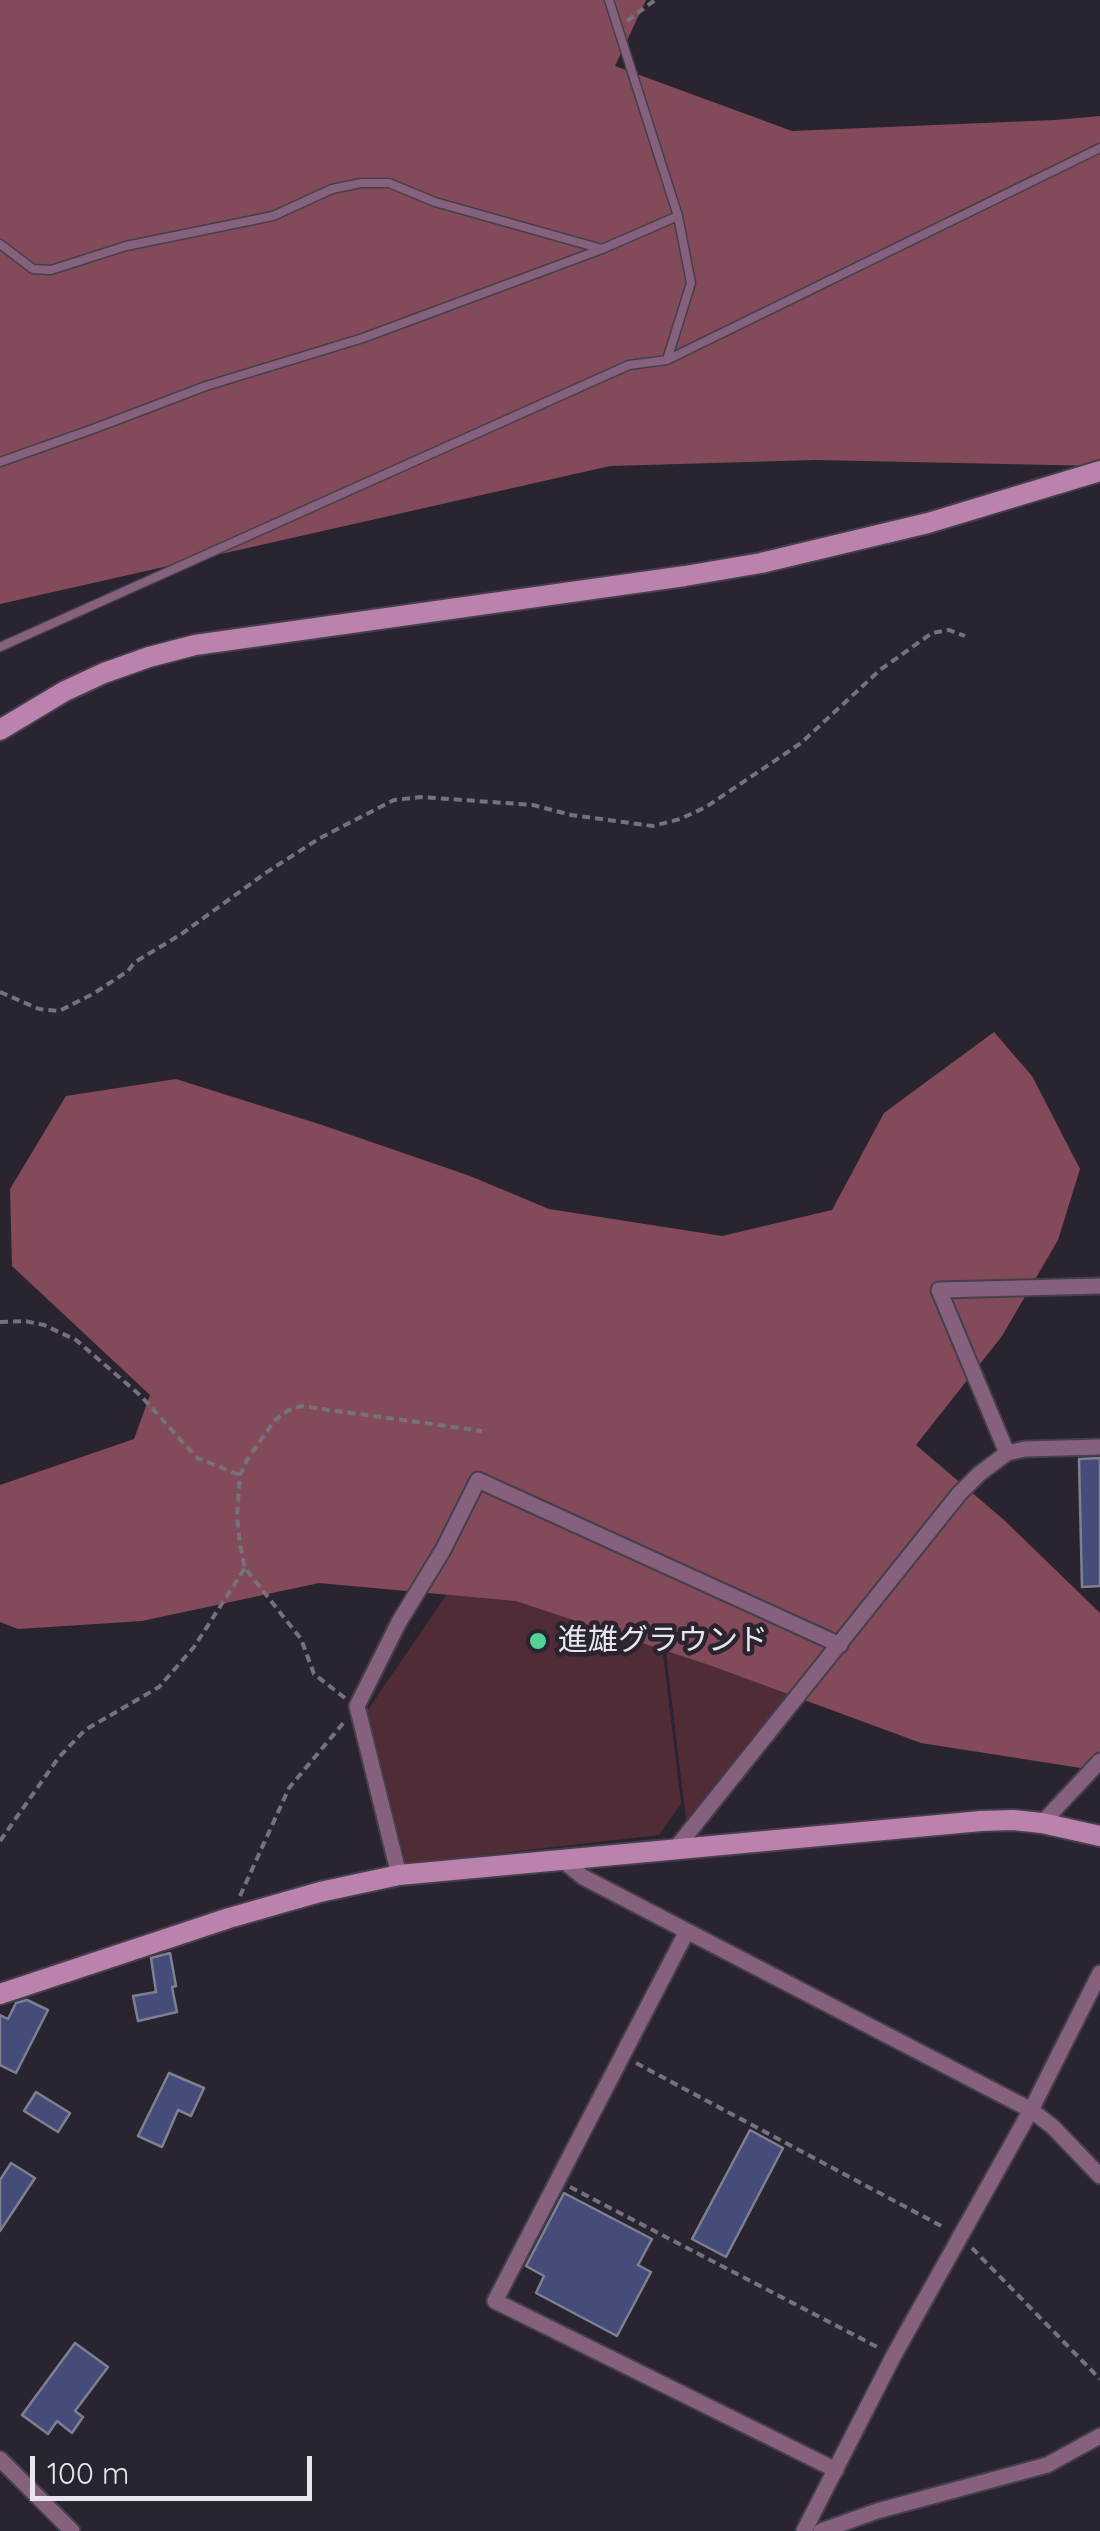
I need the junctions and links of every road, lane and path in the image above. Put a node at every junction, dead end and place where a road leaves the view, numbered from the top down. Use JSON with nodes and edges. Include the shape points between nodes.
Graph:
{"nodes":[{"id":1,"x":609,"y":0,"type":"edge"},
{"id":2,"x":655,"y":0,"type":"edge"},
{"id":3,"x":617,"y":28,"type":"junction"},
{"id":4,"x":1100,"y":148,"type":"edge"},
{"id":5,"x":678,"y":216,"type":"junction"},
{"id":6,"x":0,"y":244,"type":"edge"},
{"id":7,"x":602,"y":249,"type":"junction"},
{"id":8,"x":667,"y":360,"type":"junction"},
{"id":9,"x":0,"y":462,"type":"edge"},
{"id":10,"x":1100,"y":471,"type":"edge"},
{"id":11,"x":966,"y":636,"type":"dead end"},
{"id":12,"x":0,"y":647,"type":"edge"},
{"id":13,"x":0,"y":730,"type":"edge"},
{"id":14,"x":0,"y":992,"type":"edge"},
{"id":15,"x":1100,"y":1286,"type":"edge"},
{"id":16,"x":0,"y":1322,"type":"edge"},
{"id":17,"x":482,"y":1432,"type":"dead end"},
{"id":18,"x":1100,"y":1447,"type":"edge"},
{"id":19,"x":1007,"y":1453,"type":"junction"},
{"id":20,"x":240,"y":1475,"type":"junction"},
{"id":21,"x":245,"y":1568,"type":"junction"},
{"id":22,"x":840,"y":1645,"type":"junction"},
{"id":23,"x":358,"y":1706,"type":"junction"},
{"id":24,"x":1100,"y":1761,"type":"edge"},
{"id":25,"x":1042,"y":1823,"type":"junction"},
{"id":26,"x":1100,"y":1836,"type":"edge"},
{"id":27,"x":0,"y":1841,"type":"edge"},
{"id":28,"x":676,"y":1848,"type":"junction"},
{"id":29,"x":562,"y":1860,"type":"junction"},
{"id":30,"x":400,"y":1875,"type":"junction"},
{"id":31,"x":230,"y":1918,"type":"junction"},
{"id":32,"x":688,"y":1932,"type":"junction"},
{"id":33,"x":1100,"y":1973,"type":"edge"},
{"id":34,"x":0,"y":1994,"type":"edge"},
{"id":35,"x":622,"y":2056,"type":"junction"},
{"id":36,"x":1031,"y":2110,"type":"junction"},
{"id":37,"x":1100,"y":2176,"type":"edge"},
{"id":38,"x":557,"y":2181,"type":"junction"},
{"id":39,"x":960,"y":2236,"type":"junction"},
{"id":40,"x":894,"y":2355,"type":"junction"},
{"id":41,"x":1100,"y":2379,"type":"edge"},
{"id":42,"x":1100,"y":2436,"type":"edge"},
{"id":43,"x":0,"y":2460,"type":"edge"},
{"id":44,"x":836,"y":2470,"type":"junction"},
{"id":45,"x":72,"y":2531,"type":"edge"},
{"id":46,"x":804,"y":2531,"type":"edge"},
{"id":47,"x":821,"y":2531,"type":"edge"}],
"edges":[{"from":1,"to":3,"type":"lane"},
{"from":2,"to":3,"type":"path"},
{"from":3,"to":5,"type":"lane"},
{"from":4,"to":8,"type":"lane"},
{"from":5,"to":7,"type":"lane"},
{"from":5,"to":8,"type":"lane","via":[[691,283]]},
{"from":6,"to":7,"type":"lane","via":[[32,268],[51,270],[126,246],[273,216],[332,189],[389,183]]},
{"from":7,"to":9,"type":"lane"},
{"from":8,"to":12,"type":"lane","via":[[630,365]]},
{"from":10,"to":13,"type":"street","via":[[760,563],[195,645],[104,672]]},
{"from":11,"to":14,"type":"path","via":[[950,630],[932,634],[880,670],[801,743],[680,818],[653,826],[533,805],[394,800],[267,872],[93,994],[59,1010]]},
{"from":15,"to":19,"type":"street","via":[[939,1290]]},
{"from":16,"to":20,"type":"path","via":[[44,1325],[76,1340],[198,1458]]},
{"from":17,"to":20,"type":"path","via":[[301,1406],[276,1420]]},
{"from":18,"to":19,"type":"street"},
{"from":19,"to":22,"type":"street","via":[[959,1494]]},
{"from":20,"to":21,"type":"path"},
{"from":21,"to":23,"type":"path","via":[[301,1639],[314,1674]]},
{"from":21,"to":27,"type":"path","via":[[159,1687],[85,1730]]},
{"from":22,"to":23,"type":"street","via":[[478,1480]]},
{"from":22,"to":28,"type":"street"},
{"from":23,"to":30,"type":"street"},
{"from":23,"to":31,"type":"path","via":[[288,1788]]},
{"from":24,"to":25,"type":"street"},
{"from":25,"to":26,"type":"street"},
{"from":25,"to":28,"type":"street","via":[[981,1821]]},
{"from":28,"to":29,"type":"street"},
{"from":29,"to":30,"type":"street"},
{"from":29,"to":32,"type":"street"},
{"from":30,"to":31,"type":"street"},
{"from":31,"to":34,"type":"street"},
{"from":32,"to":35,"type":"street"},
{"from":32,"to":36,"type":"street"},
{"from":33,"to":36,"type":"street"},
{"from":35,"to":38,"type":"street"},
{"from":35,"to":39,"type":"path"},
{"from":36,"to":37,"type":"street"},
{"from":36,"to":39,"type":"street"},
{"from":38,"to":40,"type":"path"},
{"from":38,"to":44,"type":"street","via":[[495,2301]]},
{"from":39,"to":40,"type":"street"},
{"from":39,"to":41,"type":"path"},
{"from":40,"to":44,"type":"street"},
{"from":42,"to":47,"type":"street","via":[[1047,2465]]},
{"from":43,"to":45,"type":"street"},
{"from":44,"to":46,"type":"street"}]}
